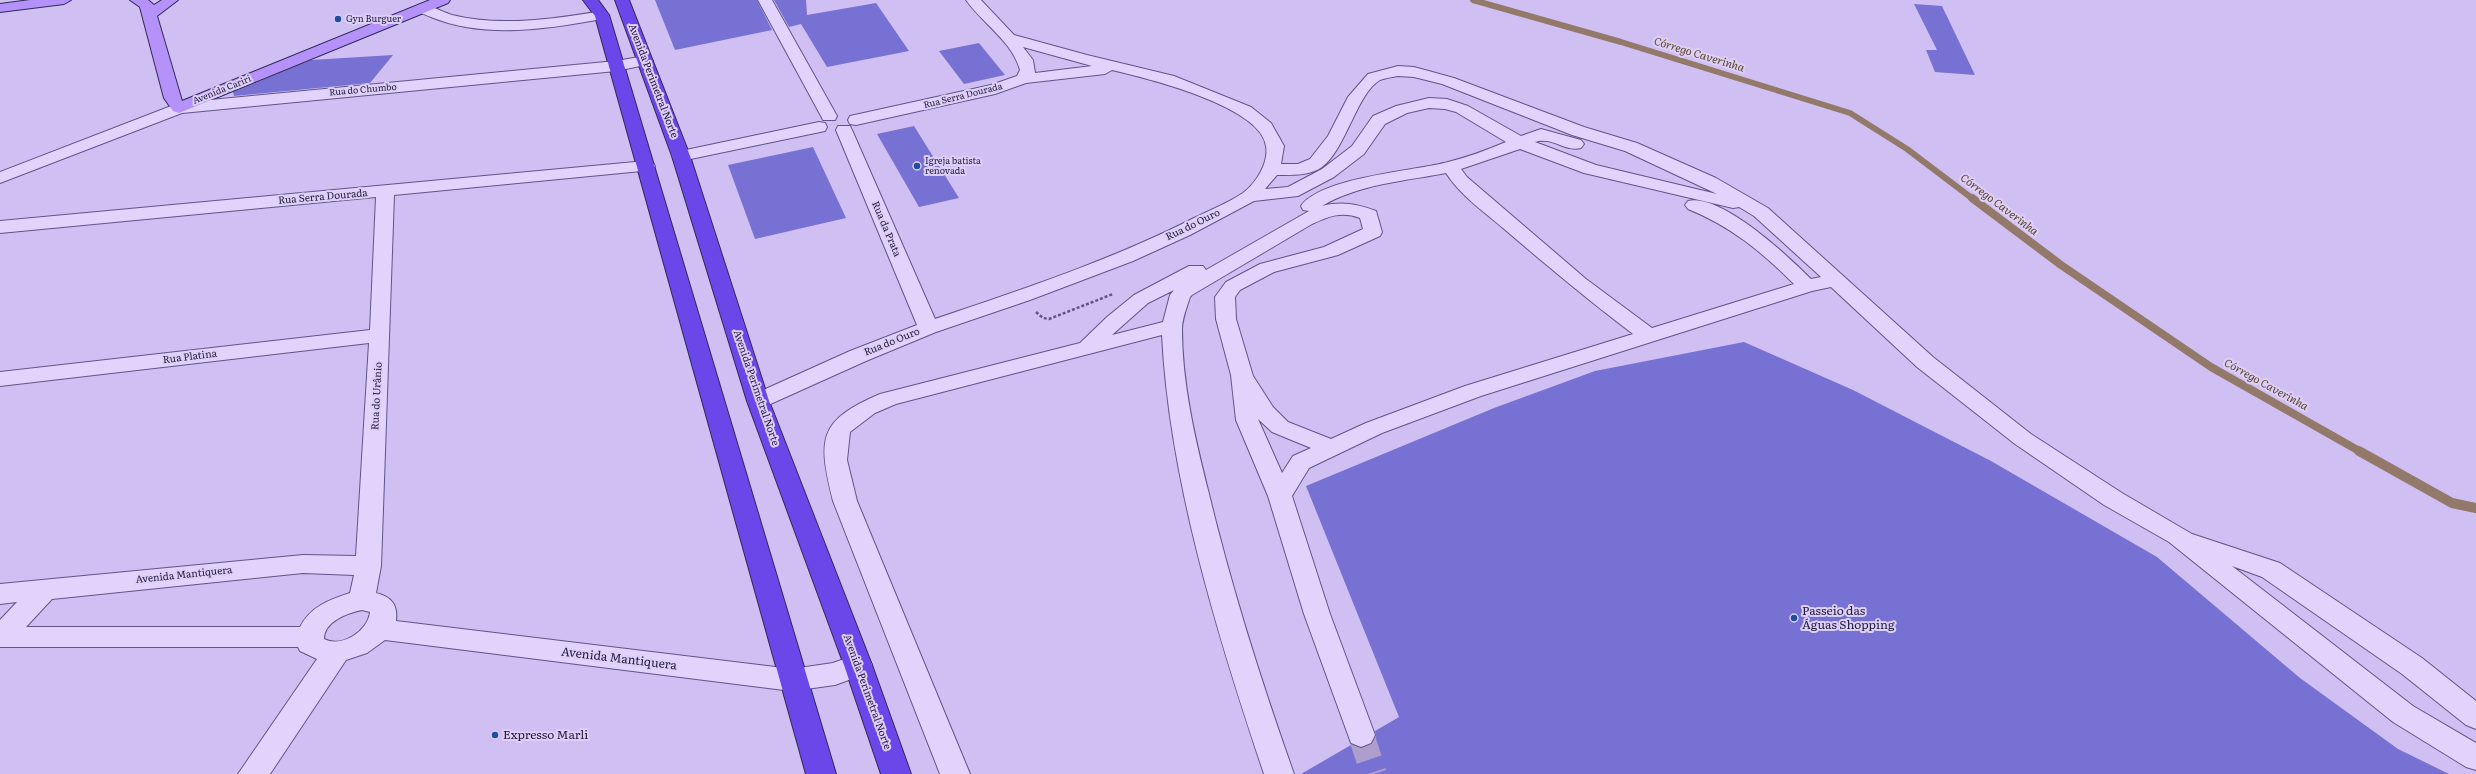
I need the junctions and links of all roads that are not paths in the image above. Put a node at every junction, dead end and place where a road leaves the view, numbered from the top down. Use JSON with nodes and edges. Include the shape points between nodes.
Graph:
{"nodes":[{"id":1,"x":64,"y":0,"type":"edge"},
{"id":2,"x":137,"y":0,"type":"edge"},
{"id":3,"x":171,"y":0,"type":"edge"},
{"id":4,"x":443,"y":0,"type":"edge"},
{"id":5,"x":590,"y":0,"type":"edge"},
{"id":6,"x":622,"y":0,"type":"edge"},
{"id":7,"x":765,"y":0,"type":"edge"},
{"id":8,"x":973,"y":0,"type":"edge"},
{"id":9,"x":0,"y":8,"type":"edge"},
{"id":10,"x":423,"y":8,"type":"junction"},
{"id":11,"x":151,"y":14,"type":"junction"},
{"id":12,"x":602,"y":15,"type":"junction"},
{"id":13,"x":1009,"y":38,"type":"junction"},
{"id":14,"x":645,"y":61,"type":"junction"},
{"id":15,"x":616,"y":66,"type":"junction"},
{"id":16,"x":1125,"y":67,"type":"junction"},
{"id":17,"x":1024,"y":79,"type":"junction"},
{"id":18,"x":179,"y":108,"type":"junction"},
{"id":19,"x":824,"y":122,"type":"junction"},
{"id":20,"x":850,"y":125,"type":"junction"},
{"id":21,"x":1606,"y":139,"type":"junction"},
{"id":22,"x":1512,"y":144,"type":"junction"},
{"id":23,"x":1578,"y":145,"type":"junction"},
{"id":24,"x":1644,"y":153,"type":"junction"},
{"id":25,"x":681,"y":156,"type":"junction"},
{"id":26,"x":646,"y":166,"type":"junction"},
{"id":27,"x":1451,"y":167,"type":"junction"},
{"id":28,"x":1272,"y":170,"type":"junction"},
{"id":29,"x":0,"y":178,"type":"edge"},
{"id":30,"x":1366,"y":183,"type":"junction"},
{"id":31,"x":385,"y":191,"type":"junction"},
{"id":32,"x":1250,"y":196,"type":"junction"},
{"id":33,"x":1761,"y":212,"type":"junction"},
{"id":34,"x":1369,"y":215,"type":"junction"},
{"id":35,"x":0,"y":227,"type":"edge"},
{"id":36,"x":1835,"y":280,"type":"junction"},
{"id":37,"x":1807,"y":286,"type":"junction"},
{"id":38,"x":1171,"y":291,"type":"junction"},
{"id":39,"x":1171,"y":326,"type":"junction"},
{"id":40,"x":929,"y":328,"type":"junction"},
{"id":41,"x":380,"y":335,"type":"junction"},
{"id":42,"x":1649,"y":336,"type":"junction"},
{"id":43,"x":1088,"y":348,"type":"junction"},
{"id":44,"x":1242,"y":375,"type":"junction"},
{"id":45,"x":0,"y":379,"type":"edge"},
{"id":46,"x":758,"y":401,"type":"junction"},
{"id":47,"x":1331,"y":447,"type":"junction"},
{"id":48,"x":1280,"y":496,"type":"junction"},
{"id":49,"x":2178,"y":536,"type":"junction"},
{"id":50,"x":368,"y":566,"type":"junction"},
{"id":51,"x":44,"y":589,"type":"junction"},
{"id":52,"x":0,"y":594,"type":"edge"},
{"id":53,"x":362,"y":600,"type":"junction"},
{"id":54,"x":379,"y":629,"type":"junction"},
{"id":55,"x":0,"y":637,"type":"edge"},
{"id":56,"x":309,"y":637,"type":"junction"},
{"id":57,"x":337,"y":652,"type":"junction"},
{"id":58,"x":858,"y":665,"type":"junction"},
{"id":59,"x":792,"y":680,"type":"junction"},
{"id":60,"x":2476,"y":717,"type":"edge"},
{"id":61,"x":1361,"y":735,"type":"tunnel mouth"},
{"id":62,"x":2476,"y":758,"type":"edge"},
{"id":63,"x":253,"y":774,"type":"edge"},
{"id":64,"x":820,"y":774,"type":"edge"},
{"id":65,"x":896,"y":774,"type":"edge"},
{"id":66,"x":955,"y":774,"type":"edge"},
{"id":67,"x":1279,"y":774,"type":"edge"}],
"edges":[{"from":1,"to":9,"type":"main road"},
{"from":2,"to":11,"type":"main road","via":[[148,5]]},
{"from":3,"to":11,"type":"main road"},
{"from":4,"to":10,"type":"main road","name":"Avenida Cariri"},
{"from":5,"to":12,"type":"highway"},
{"from":6,"to":14,"type":"highway","name":"Avenida Perimetral Norte"},
{"from":7,"to":19,"type":"street"},
{"from":8,"to":13,"type":"street"},
{"from":10,"to":12,"type":"street","via":[[451,19],[486,23],[567,21]]},
{"from":10,"to":18,"type":"main road","name":"Avenida Cariri"},
{"from":11,"to":18,"type":"main road","via":[[172,98]]},
{"from":12,"to":15,"type":"highway"},
{"from":13,"to":16,"type":"street","via":[[1083,59]]},
{"from":13,"to":17,"type":"street","via":[[1025,60],[1028,70]]},
{"from":14,"to":15,"type":"street","name":"Rua do Chumbo"},
{"from":14,"to":25,"type":"highway","name":"Avenida Perimetral Norte"},
{"from":15,"to":18,"type":"street","name":"Rua do Chumbo"},
{"from":15,"to":26,"type":"highway"},
{"from":16,"to":17,"type":"street","name":"Rua Serra Dourada"},
{"from":16,"to":28,"type":"street","via":[[1168,79],[1245,110],[1265,127],[1275,146]]},
{"from":17,"to":20,"type":"street","name":"Rua Serra Dourada","via":[[995,89]]},
{"from":18,"to":29,"type":"street","name":"Avenida Cariri"},
{"from":19,"to":20,"type":"street","via":[[847,115]]},
{"from":19,"to":25,"type":"street"},
{"from":20,"to":40,"type":"street","name":"Rua da Prata"},
{"from":21,"to":23,"type":"street","via":[[1592,146]]},
{"from":21,"to":24,"type":"street"},
{"from":21,"to":28,"type":"street","via":[[1431,76],[1398,71],[1374,77],[1356,97],[1336,137],[1316,163],[1301,169]]},
{"from":22,"to":23,"type":"street","via":[[1541,134]]},
{"from":22,"to":27,"type":"street","via":[[1497,152]]},
{"from":22,"to":32,"type":"street","via":[[1462,109],[1447,104],[1428,103],[1402,109],[1379,120],[1358,150],[1328,173],[1292,192]]},
{"from":22,"to":33,"type":"street","via":[[1590,169]]},
{"from":22,"to":37,"type":"street","via":[[1597,181],[1686,202],[1732,221],[1752,234]]},
{"from":23,"to":24,"type":"street","via":[[1612,158],[1631,158]]},
{"from":24,"to":33,"type":"street","via":[[1710,182]]},
{"from":25,"to":46,"type":"highway","name":"Avenida Perimetral Norte"},
{"from":26,"to":31,"type":"street","name":"Rua Serra Dourada"},
{"from":26,"to":59,"type":"highway"},
{"from":27,"to":30,"type":"street"},
{"from":27,"to":42,"type":"street","via":[[1460,181],[1492,209],[1579,283]]},
{"from":28,"to":32,"type":"street","name":"Rua do Ouro"},
{"from":30,"to":34,"type":"street"},
{"from":30,"to":38,"type":"street","via":[[1330,194],[1262,231]]},
{"from":31,"to":35,"type":"street","name":"Rua Serra Dourada"},
{"from":31,"to":41,"type":"street","name":"Rua do Urânio"},
{"from":32,"to":40,"type":"street","name":"Rua do Ouro","via":[[1126,257]]},
{"from":33,"to":36,"type":"street"},
{"from":34,"to":38,"type":"street","via":[[1352,207],[1331,208],[1258,251]]},
{"from":34,"to":44,"type":"street","via":[[1374,232],[1364,238],[1331,252],[1267,268],[1233,286],[1226,297],[1226,319]]},
{"from":36,"to":37,"type":"street"},
{"from":36,"to":49,"type":"street","via":[[1925,362],[2023,439],[2113,499]]},
{"from":37,"to":42,"type":"street"},
{"from":38,"to":39,"type":"street"},
{"from":38,"to":43,"type":"street","via":[[1136,304],[1114,321]]},
{"from":39,"to":43,"type":"street"},
{"from":39,"to":67,"type":"street","via":[[1174,378],[1198,504],[1234,633]]},
{"from":40,"to":46,"type":"street","name":"Rua do Ouro","via":[[858,356]]},
{"from":41,"to":45,"type":"street","name":"Rua Platina"},
{"from":41,"to":50,"type":"street","name":"Rua do Urânio"},
{"from":42,"to":47,"type":"street","via":[[1473,391]]},
{"from":43,"to":66,"type":"street","via":[[888,399],[867,408],[839,429],[835,460],[846,501]]},
{"from":44,"to":47,"type":"street","via":[[1264,412],[1280,427]]},
{"from":44,"to":48,"type":"street","via":[[1247,420]]},
{"from":46,"to":58,"type":"highway","name":"Avenida Perimetral Norte"},
{"from":47,"to":48,"type":"street","via":[[1301,462]]},
{"from":48,"to":61,"type":"street","via":[[1317,614]]},
{"from":49,"to":60,"type":"street","via":[[2271,570],[2412,666]]},
{"from":49,"to":62,"type":"street","via":[[2403,714]]},
{"from":50,"to":51,"type":"street","name":"Avenida Mantiquera","via":[[302,564]]},
{"from":50,"to":53,"type":"street","name":"Rua do Urânio"},
{"from":51,"to":52,"type":"street","name":"Avenida Mantiquera"},
{"from":51,"to":55,"type":"street"},
{"from":53,"to":54,"type":"street","via":[[378,603],[384,609],[385,616]]},
{"from":53,"to":56,"type":"street","via":[[347,603],[329,612],[318,620]]},
{"from":54,"to":57,"type":"street","via":[[360,645]]},
{"from":54,"to":59,"type":"street","name":"Avenida Mantiquera"},
{"from":55,"to":56,"type":"street"},
{"from":56,"to":57,"type":"street","via":[[310,644],[316,650]]},
{"from":57,"to":63,"type":"street"},
{"from":58,"to":59,"type":"street","name":"Avenida Mantiquera","via":[[835,674]]},
{"from":58,"to":65,"type":"highway","name":"Avenida Perimetral Norte"},
{"from":59,"to":64,"type":"highway"}]}
